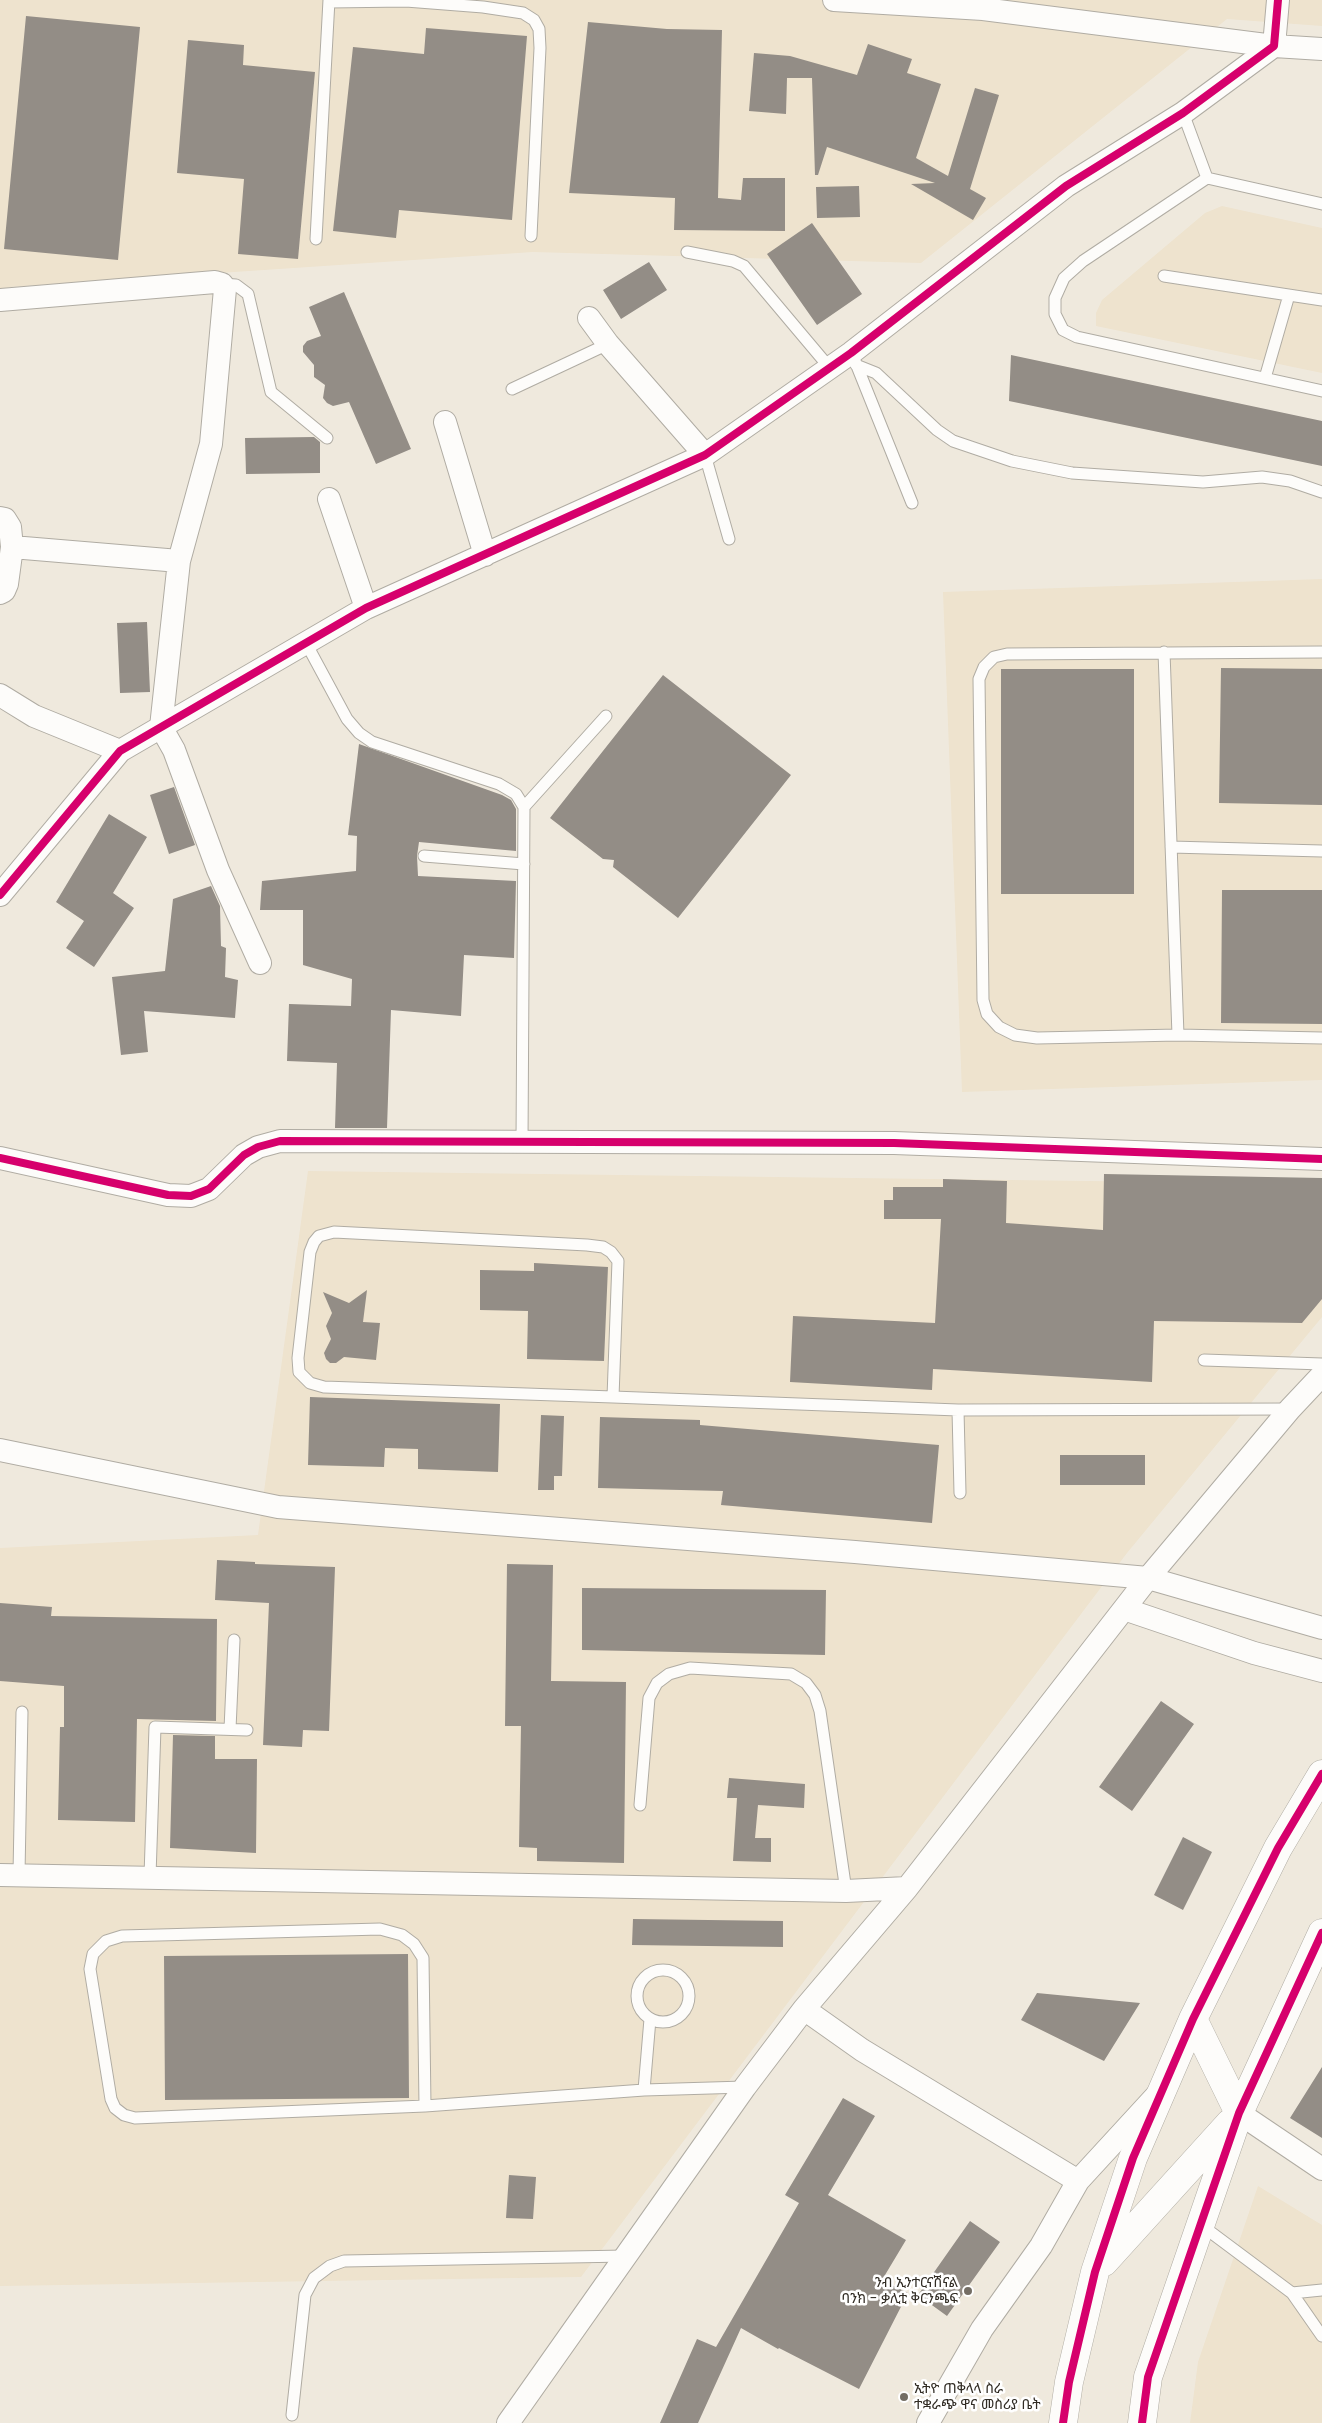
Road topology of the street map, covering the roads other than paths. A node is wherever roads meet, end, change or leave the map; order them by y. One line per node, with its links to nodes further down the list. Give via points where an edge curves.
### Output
1 (836, 0): 4 (street)
2 (1278, 0): 5 (street)
3 (329, 1): 10 (lane, via 406,1 483,7 522,13 534,20 539,29 540,48); 11 (lane)
4 (984, 4): 5 (street)
5 (1274, 46): 6 (street); 7 (street)
6 (1322, 50)
7 (1183, 112): 8 (lane); 20 (street, via 1066,186)
8 (1207, 178): 9 (lane); 22 (lane, via 1083,261 1064,278 1055,298 1055,314 1063,330 1077,337)
9 (1322, 204)
10 (531, 236)
11 (316, 240)
12 (687, 252): 21 (lane, via 733,260 744,266)
13 (1164, 276): 15 (lane)
14 (222, 284): 16 (street); 26 (lane, via 236,285 248,294 272,392); 35 (street, via 226,296 211,444)
15 (1289, 295): 17 (lane); 22 (lane)
16 (0, 300)
17 (1322, 300)
18 (589, 318): 19 (street)
19 (608, 344): 23 (lane); 27 (street)
20 (854, 359): 21 (street); 28 (lane, via 876,373 953,441 1012,462 1072,472 1203,482 1262,477 1290,481); 30 (lane)
21 (829, 367): 27 (street)
22 (1265, 378): 24 (lane)
23 (512, 390)
24 (1322, 391)
25 (445, 422): 34 (street)
26 (327, 438)
27 (705, 456): 32 (lane); 34 (street)
28 (1322, 492)
29 (329, 499): 37 (street)
30 (912, 503)
31 (0, 518): 33 (street, via 5,519 10,527)
32 (729, 538)
33 (12, 547): 35 (street); 36 (street, via 7,584)
34 (485, 555): 37 (street)
35 (178, 561): 43 (street)
36 (0, 593)
37 (366, 608): 38 (street)
38 (306, 643): 43 (street); 45 (lane, via 347,719 359,733 372,742 499,784 516,794)
39 (1164, 652): 40 (lane); 46 (lane); 52 (lane, via 1007,654 994,657 984,667 980,679 983,1000 987,1014 999,1027 1037,1038)
40 (1322, 652)
41 (0, 695): 44 (street, via 34,716)
42 (606, 716): 45 (lane)
43 (161, 727): 44 (street); 51 (street, via 174,750 218,870)
44 (120, 750): 50 (street)
45 (524, 808): 49 (lane)
46 (1171, 847): 47 (lane); 52 (lane)
47 (1322, 851)
48 (424, 856): 49 (lane)
49 (524, 864): 54 (lane)
50 (0, 895)
51 (260, 963)
52 (1178, 1034): 53 (lane)
53 (1322, 1038)
54 (522, 1142): 55 (street, via 280,1141 244,1155 209,1189 190,1196 168,1195); 56 (street, via 894,1143)
55 (0, 1158)
56 (1322, 1159)
57 (1204, 1360): 58 (lane)
58 (1322, 1364)
59 (1322, 1375): 61 (street)
60 (613, 1397): 60 (lane, via 618,1261 603,1247 334,1232 319,1236 314,1242 310,1252 298,1358 299,1372 310,1382 324,1386); 62 (lane)
61 (1290, 1409): 62 (lane); 65 (street)
62 (958, 1410): 64 (lane)
63 (0, 1450): 65 (street, via 278,1507)
64 (960, 1493)
65 (1148, 1578): 66 (street); 67 (street)
66 (1124, 1609): 69 (street, via 1254,1653); 77 (street)
67 (1322, 1628)
68 (234, 1640): 71 (lane)
69 (1322, 1672)
70 (22, 1712): 75 (lane)
71 (230, 1729): 72 (lane); 76 (lane, via 155,1727)
72 (248, 1730)
73 (1322, 1774): 82 (main road, via 1278,1848)
74 (640, 1806): 78 (lane, via 649,1698 657,1683 669,1674 690,1668 791,1674 806,1683 815,1695 820,1711)
75 (10, 1874): 76 (street)
76 (150, 1876): 78 (street)
77 (907, 1888): 78 (street); 80 (street)
78 (846, 1891)
79 (1322, 1933): 87 (main road)
80 (804, 2010): 84 (street); 89 (street, via 862,2050)
81 (650, 2018): 81 (lane, via 670,2021 686,2009 689,1989 676,1973 656,1970 640,1983 638,2003); 85 (lane)
82 (1193, 2018): 83 (main road); 87 (main road)
83 (1165, 2086): 89 (street); 92 (main road, via 1133,2158)
84 (745, 2087): 85 (lane); 91 (street)
85 (644, 2090): 86 (lane)
86 (425, 2106): 86 (lane, via 135,2118 124,2115 115,2108 111,2098 90,1969 93,1954 106,1942 122,1936 380,1929 402,1935 414,1944 423,1958)
87 (1239, 2113): 88 (street); 90 (main road); 92 (main road)
88 (1322, 2170)
89 (1078, 2181): 98 (street, via 1041,2246 982,2329)
90 (1200, 2224): 94 (lane); 100 (main road, via 1148,2376)
91 (626, 2256): 96 (lane, via 344,2261 330,2266 314,2278 305,2295); 97 (street)
92 (1095, 2272): 99 (main road, via 1069,2382)
93 (1322, 2290): 94 (lane)
94 (1292, 2294): 95 (lane)
95 (1322, 2336)
96 (292, 2415)
97 (508, 2423)
98 (928, 2423)
99 (1063, 2423)
100 (1142, 2423)

